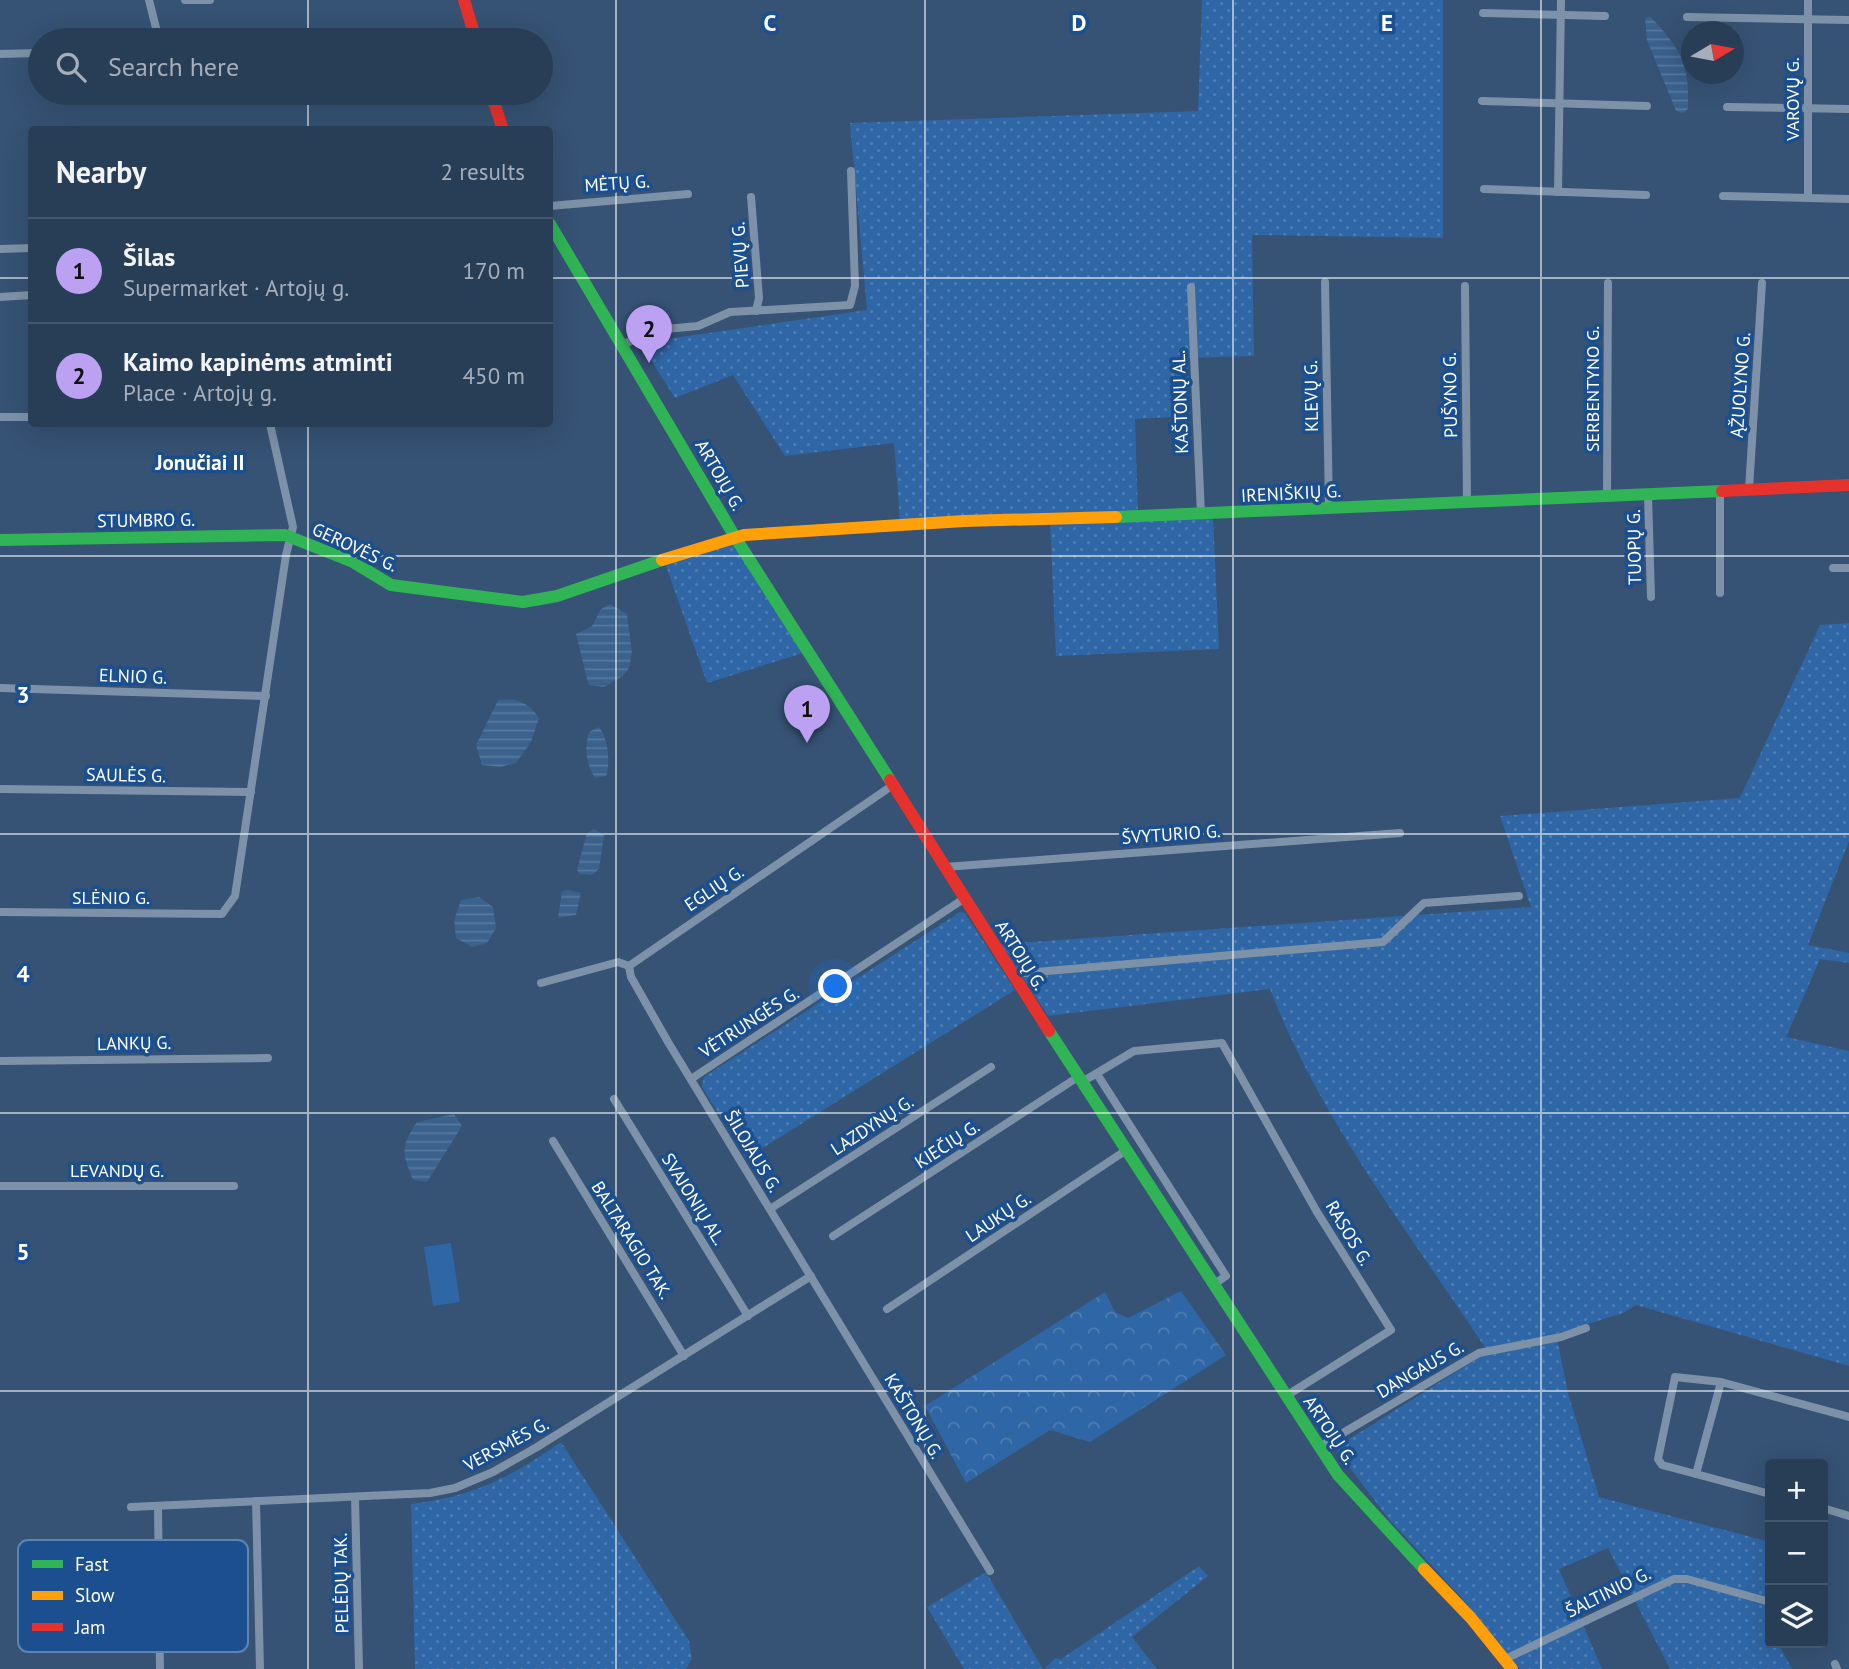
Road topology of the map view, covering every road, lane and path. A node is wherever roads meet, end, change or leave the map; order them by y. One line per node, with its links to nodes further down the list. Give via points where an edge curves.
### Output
1 (149, 0): 13 (street)
2 (185, 0): 3 (street)
3 (210, 0)
4 (464, 0): 14 (street)
5 (1561, 0): 8 (street)
6 (1808, 0): 11 (street, VAROVŲ G.)
7 (1483, 13): 8 (street)
8 (1560, 15): 9 (street); 18 (street)
9 (1605, 16)
10 (1687, 17): 11 (street)
11 (1808, 19): 12 (street); 22 (street, VAROVŲ G.)
12 (1849, 20)
13 (156, 28)
14 (472, 28)
15 (28, 53): 16 (street)
16 (0, 54)
17 (1482, 101): 18 (street)
18 (1559, 103): 20 (street); 27 (street)
19 (495, 105): 24 (street)
20 (1647, 106)
21 (1727, 107): 22 (street)
22 (1807, 108): 23 (street); 32 (street, VAROVŲ G.)
23 (1849, 108)
24 (502, 126)
25 (851, 171): 45 (street, via 855,286 850,305)
26 (1484, 189): 27 (street)
27 (1558, 192): 29 (street)
28 (688, 194): 34 (street, MĖTŲ G.)
29 (1646, 195)
30 (1723, 196): 32 (street)
31 (751, 197): 45 (street, PIEVŲ G., via 759,298)
32 (1808, 198): 33 (street)
33 (1849, 199)
34 (553, 206)
35 (553, 229): 46 (street, ARTOJŲ G.)
36 (28, 248): 37 (street)
37 (0, 249)
38 (1325, 282): 56 (street, KLEVŲ G.)
39 (1608, 282): 54 (street, SERBENTYNO G.)
40 (1762, 284): 51 (street, ĄŽUOLYNO G.)
41 (1465, 286): 55 (street, PUŠYNO G.)
42 (1191, 287): 57 (street, KAŠTONŲ AL.)
43 (28, 295): 44 (street)
44 (0, 296)
45 (756, 311): 46 (street, via 730,312 698,326 655,330)
46 (622, 345): 58 (street, ARTOJŲ G.)
47 (0, 417): 48 (street)
48 (28, 417)
49 (271, 427): 59 (street)
50 (1849, 485): 51 (street, IRENIŠKIŲ G.)
51 (1749, 489): 52 (street, IRENIŠKIŲ G.)
52 (1720, 491): 53 (street, IRENIŠKIŲ G.); 63 (street)
53 (1648, 495): 54 (street, IRENIŠKIŲ G.); 64 (street, TUOPŲ G.)
54 (1607, 496): 55 (street, IRENIŠKIŲ G.)
55 (1467, 503): 56 (street, IRENIŠKIŲ G.)
56 (1329, 509): 57 (street, IRENIŠKIŲ G.)
57 (1200, 515): 58 (street, IRENIŠKIŲ G., via 964,521)
58 (736, 537): 59 (street, GEROVĖS G., via 557,596 523,602 391,585 354,562); 67 (street, ARTOJŲ G.)
59 (292, 538): 60 (street, STUMBRO G.); 66 (street, GEROVĖS G.)
60 (0, 540)
61 (1833, 568): 62 (street)
62 (1849, 568)
63 (1720, 593)
64 (1651, 597)
65 (0, 688): 66 (street, ELNIO G.)
66 (266, 696): 69 (street, GEROVĖS G.)
67 (893, 785): 71 (street, ARTOJŲ G.); 76 (street, EGLIŲ G.)
68 (0, 789): 69 (street, SAULĖS G.)
69 (251, 792): 75 (street, GEROVĖS G., via 235,896)
70 (1400, 832): 71 (street, ŠVYTURIO G.)
71 (945, 867): 73 (street, ARTOJŲ G.)
72 (1519, 896): 77 (street, via 1424,903 1384,942)
73 (965, 898): 77 (street, ARTOJŲ G.); 84 (street, VĖTRUNGĖS G.)
74 (0, 912): 75 (street, SLĖNIO G.)
75 (222, 914)
76 (629, 966): 78 (street, via 618,962); 84 (street, ŠILOJAUS G., via 631,977)
77 (1013, 974): 85 (street, ARTOJŲ G.)
78 (541, 983)
79 (1222, 1043): 83 (street, KIEČIŲ G., via 1134,1051); 100 (street, RASOS G., via 1317,1212 1391,1330)
80 (268, 1058): 81 (street, LANKŲ G.)
81 (0, 1061)
82 (991, 1067): 91 (street, LAZDYNŲ G.)
83 (1097, 1074): 85 (street, KIEČIŲ G.); 94 (street, via 1226,1276)
84 (691, 1079): 91 (street, ŠILOJAUS G.)
85 (1080, 1080): 88 (street, ARTOJŲ G.); 92 (street, KIEČIŲ G.)
86 (614, 1099): 96 (street, SVAJONIŲ AL.)
87 (553, 1141): 98 (street, BALTARAGIO TAK.)
88 (1125, 1151): 94 (street, ARTOJŲ G.); 95 (street, LAUKŲ G.)
89 (0, 1186): 90 (street, LEVANDŲ G.)
90 (234, 1186)
91 (770, 1209): 93 (street, ŠILOJAUS G.)
92 (833, 1236)
93 (811, 1276): 96 (street, VERSMĖS G.); 112 (street, KAŠTONŲ G.)
94 (1213, 1285): 100 (street, ARTOJŲ G.)
95 (887, 1309)
96 (748, 1316): 98 (street, VERSMĖS G.)
97 (1586, 1328): 102 (street, DANGAUS G., via 1479,1353)
98 (684, 1356): 105 (street, VERSMĖS G., via 494,1472 430,1493)
99 (1721, 1382): 101 (street); 103 (street); 103 (street, via 1675,1377 1658,1459 1662,1465)
100 (1286, 1396): 102 (street, ARTOJŲ G.)
101 (1849, 1417)
102 (1319, 1447): 114 (street, ARTOJŲ G., via 1368,1515 1469,1614)
103 (1696, 1474): 104 (street)
104 (1765, 1493)
105 (355, 1497): 106 (street, VERSMĖS G.); 116 (street, PELĖDŲ TAK.)
106 (256, 1501): 107 (street, VERSMĖS G.); 115 (street)
107 (159, 1506): 108 (street, VERSMĖS G.); 111 (street)
108 (131, 1507)
109 (1828, 1510): 110 (street)
110 (1849, 1516)
111 (159, 1540)
112 (990, 1571)
113 (1765, 1601): 114 (street, ŠALTINIO G., via 1674,1578)
114 (1508, 1664)
115 (260, 1669)
116 (359, 1669)

